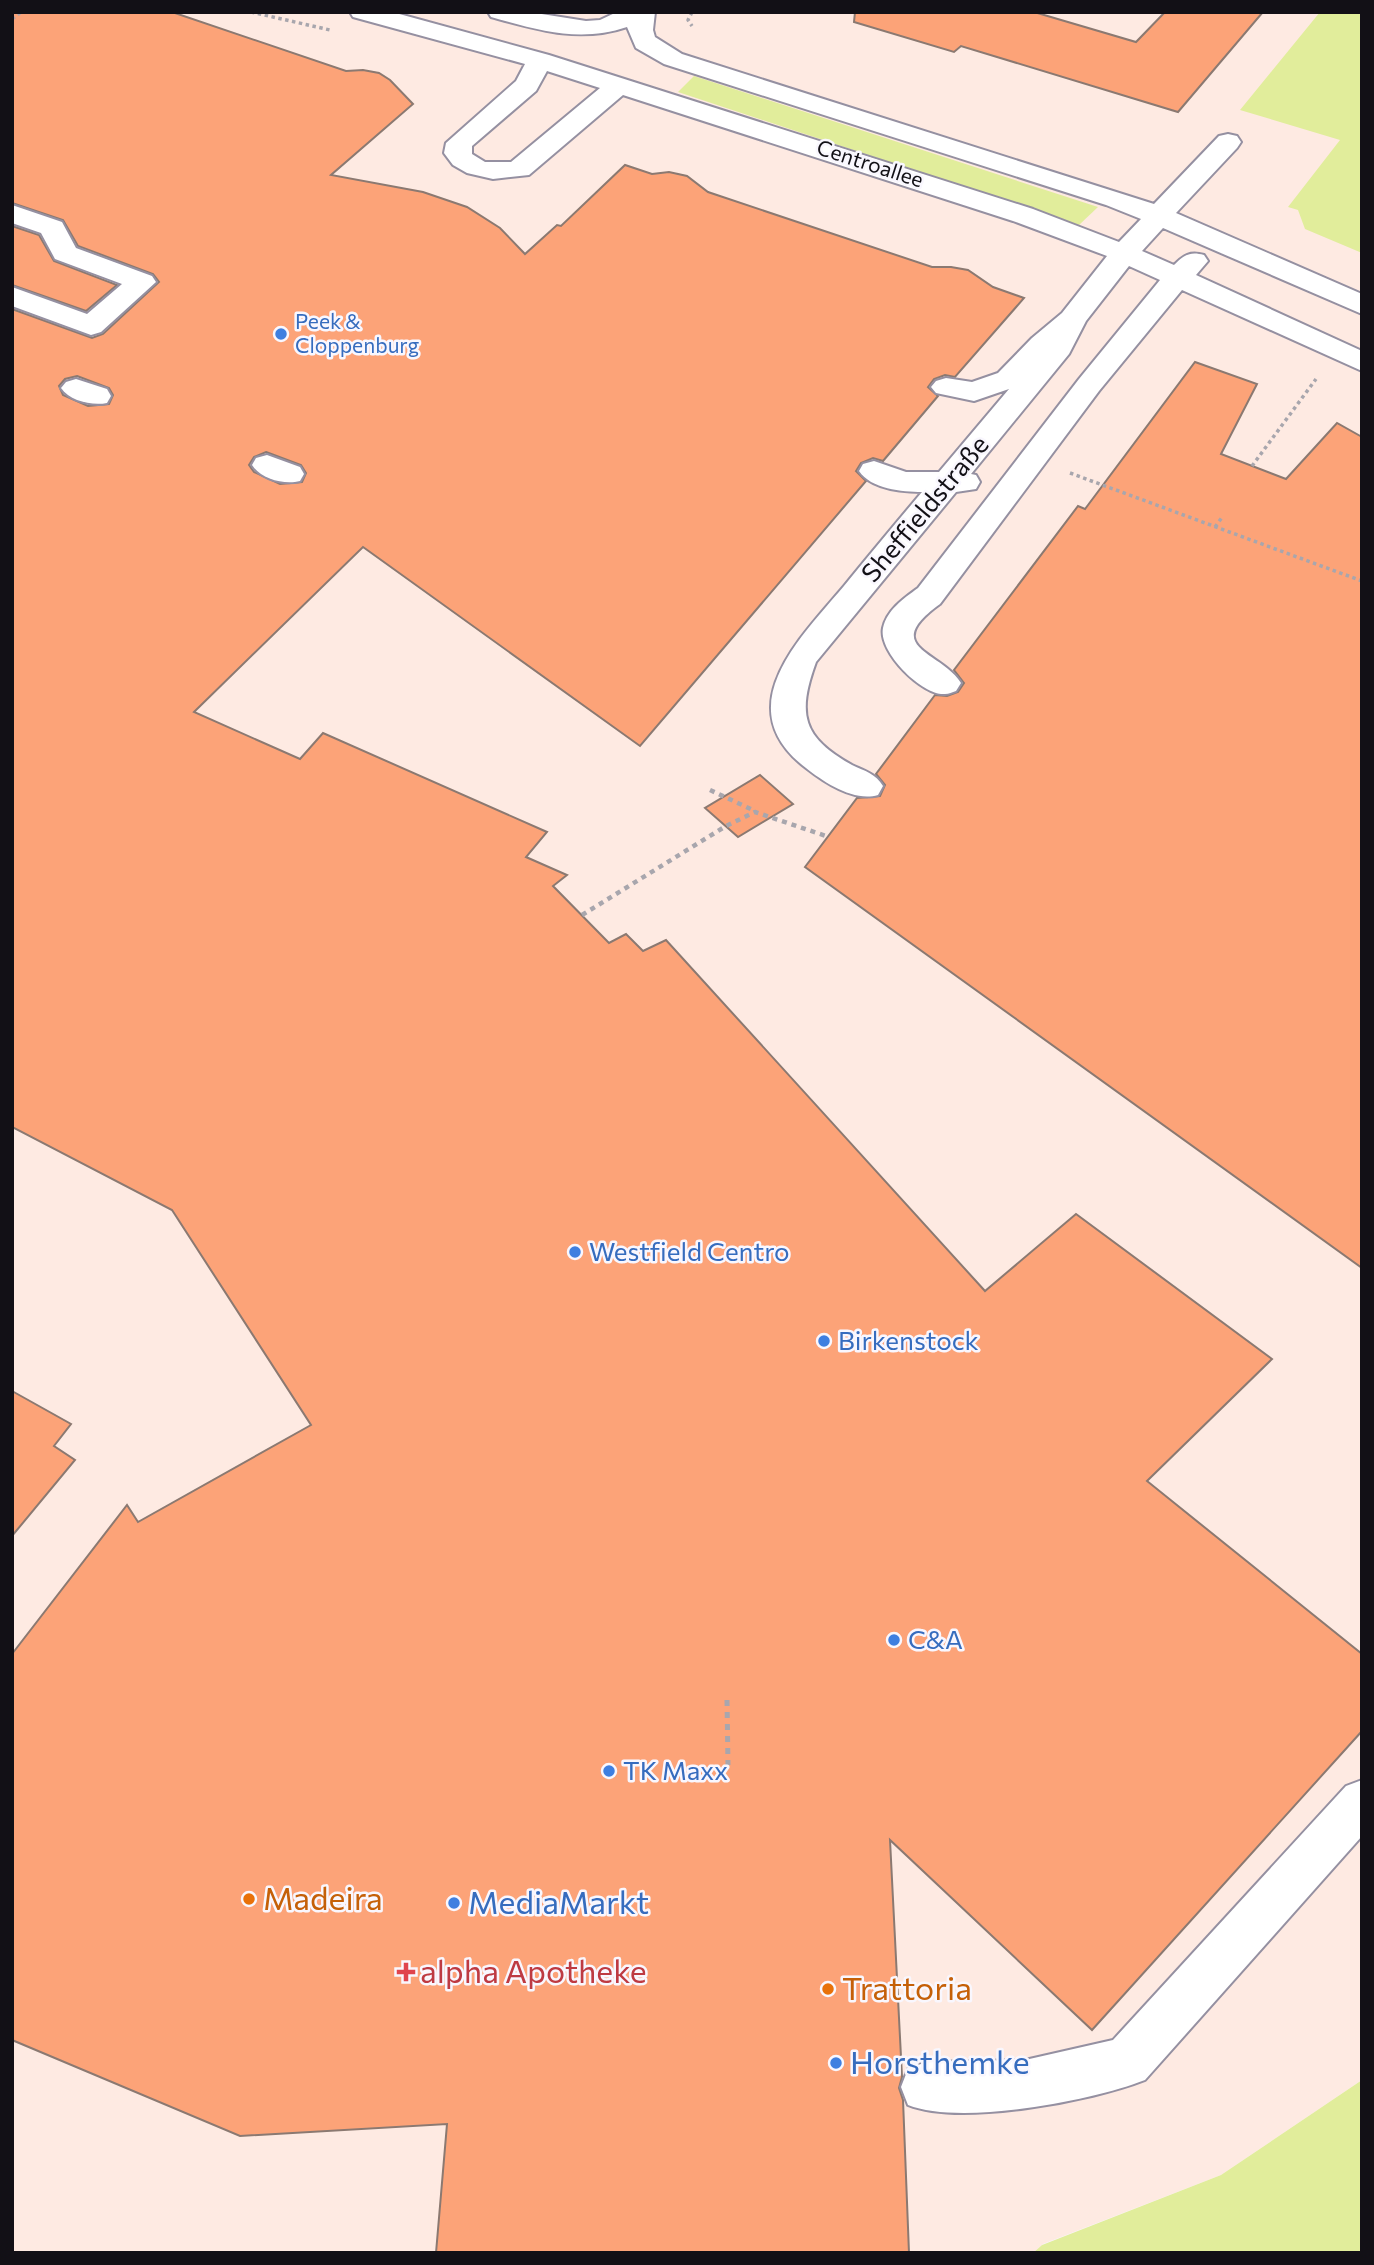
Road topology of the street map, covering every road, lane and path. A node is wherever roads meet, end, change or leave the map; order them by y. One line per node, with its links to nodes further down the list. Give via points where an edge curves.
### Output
1 (21, 12): 6 (path)
2 (362, 12): 7 (street, Centroallee)
3 (500, 12): 4 (street, via 578,30 604,28)
4 (636, 12)
5 (642, 12): 11 (street, Centroallee, via 638,28 642,39 673,59)
6 (12, 19)
7 (540, 60): 8 (street, Centroallee); 8 (street, via 527,85 459,143 457,153 462,161 499,172 519,169)
8 (620, 84): 13 (street, Centroallee, via 982,201)
9 (1228, 142): 11 (street, Sheffieldstraße)
10 (12, 213): 15 (street, via 52,228 65,253 142,282 91,326)
11 (1159, 216): 12 (street, Centroallee); 13 (street, Sheffieldstraße)
12 (1214, 238): 14 (street, Sheffieldstraße); 16 (street, Centroallee)
13 (1124, 254): 14 (street, Centroallee); 17 (street, Sheffieldstraße)
14 (1179, 278): 18 (street, Centroallee); 22 (street, Sheffieldstraße)
15 (12, 296)
16 (1362, 305)
17 (1072, 319): 20 (street, Sheffieldstraße, via 1000,384); 24 (street, Sheffieldstraße, via 1059,348)
18 (1362, 362)
19 (1320, 373): 23 (path)
20 (952, 380)
21 (881, 463): 24 (street, via 902,482)
22 (1027, 463): 24 (street, via 979,481); 26 (path); 28 (street, Sheffieldstraße, via 929,596 904,615 899,628 899,641 916,666)
23 (1252, 466)
24 (947, 484): 29 (street, Sheffieldstraße, via 801,658 789,684 789,727 800,746 831,770)
25 (1223, 516): 26 (path)
26 (1215, 527): 27 (path)
27 (1362, 581)
28 (950, 675)
29 (874, 776)
30 (710, 790): 31 (path)
31 (755, 812): 32 (path); 33 (path)
32 (826, 836)
33 (582, 915)
34 (727, 1700): 35 (path)
35 (728, 1765)
36 (1362, 1801): 37 (street, via 1127,2062 1025,2085)
37 (926, 2087)

